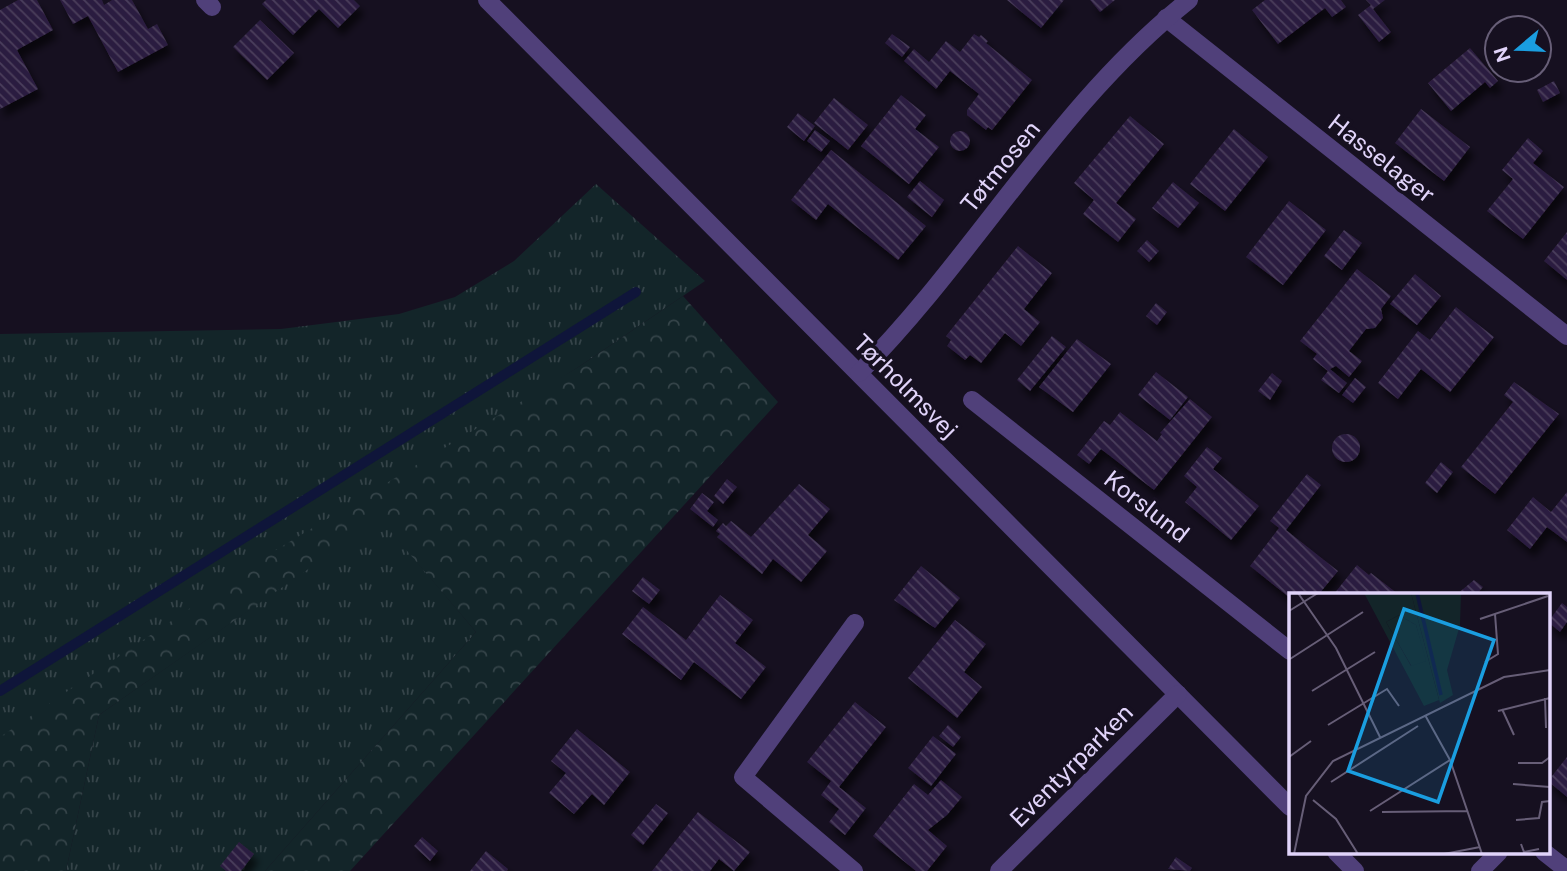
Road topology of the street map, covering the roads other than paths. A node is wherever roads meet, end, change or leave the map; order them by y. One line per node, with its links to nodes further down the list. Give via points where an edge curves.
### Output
1 (487, 0): 5 (street, Tørholmsvej)
2 (1189, 0): 3 (street, Tøtmosen)
3 (1167, 18): 4 (street, Hasselager); 5 (street, Tøtmosen, via 1086,98 902,327)
4 (1567, 336)
5 (859, 373): 9 (street, Tørholmsvej)
6 (972, 400): 8 (street, Korslund)
7 (855, 623): 15 (street, via 743,777)
8 (1289, 650)
9 (1178, 694): 10 (street, Tørholmsvej); 16 (street, Eventyrparken)
10 (1289, 806)
11 (1338, 854): 17 (street)
12 (1497, 854): 18 (street)
13 (1547, 854): 14 (street)
14 (1567, 870)
15 (854, 871)
16 (999, 871)
17 (1355, 871)
18 (1480, 871)

